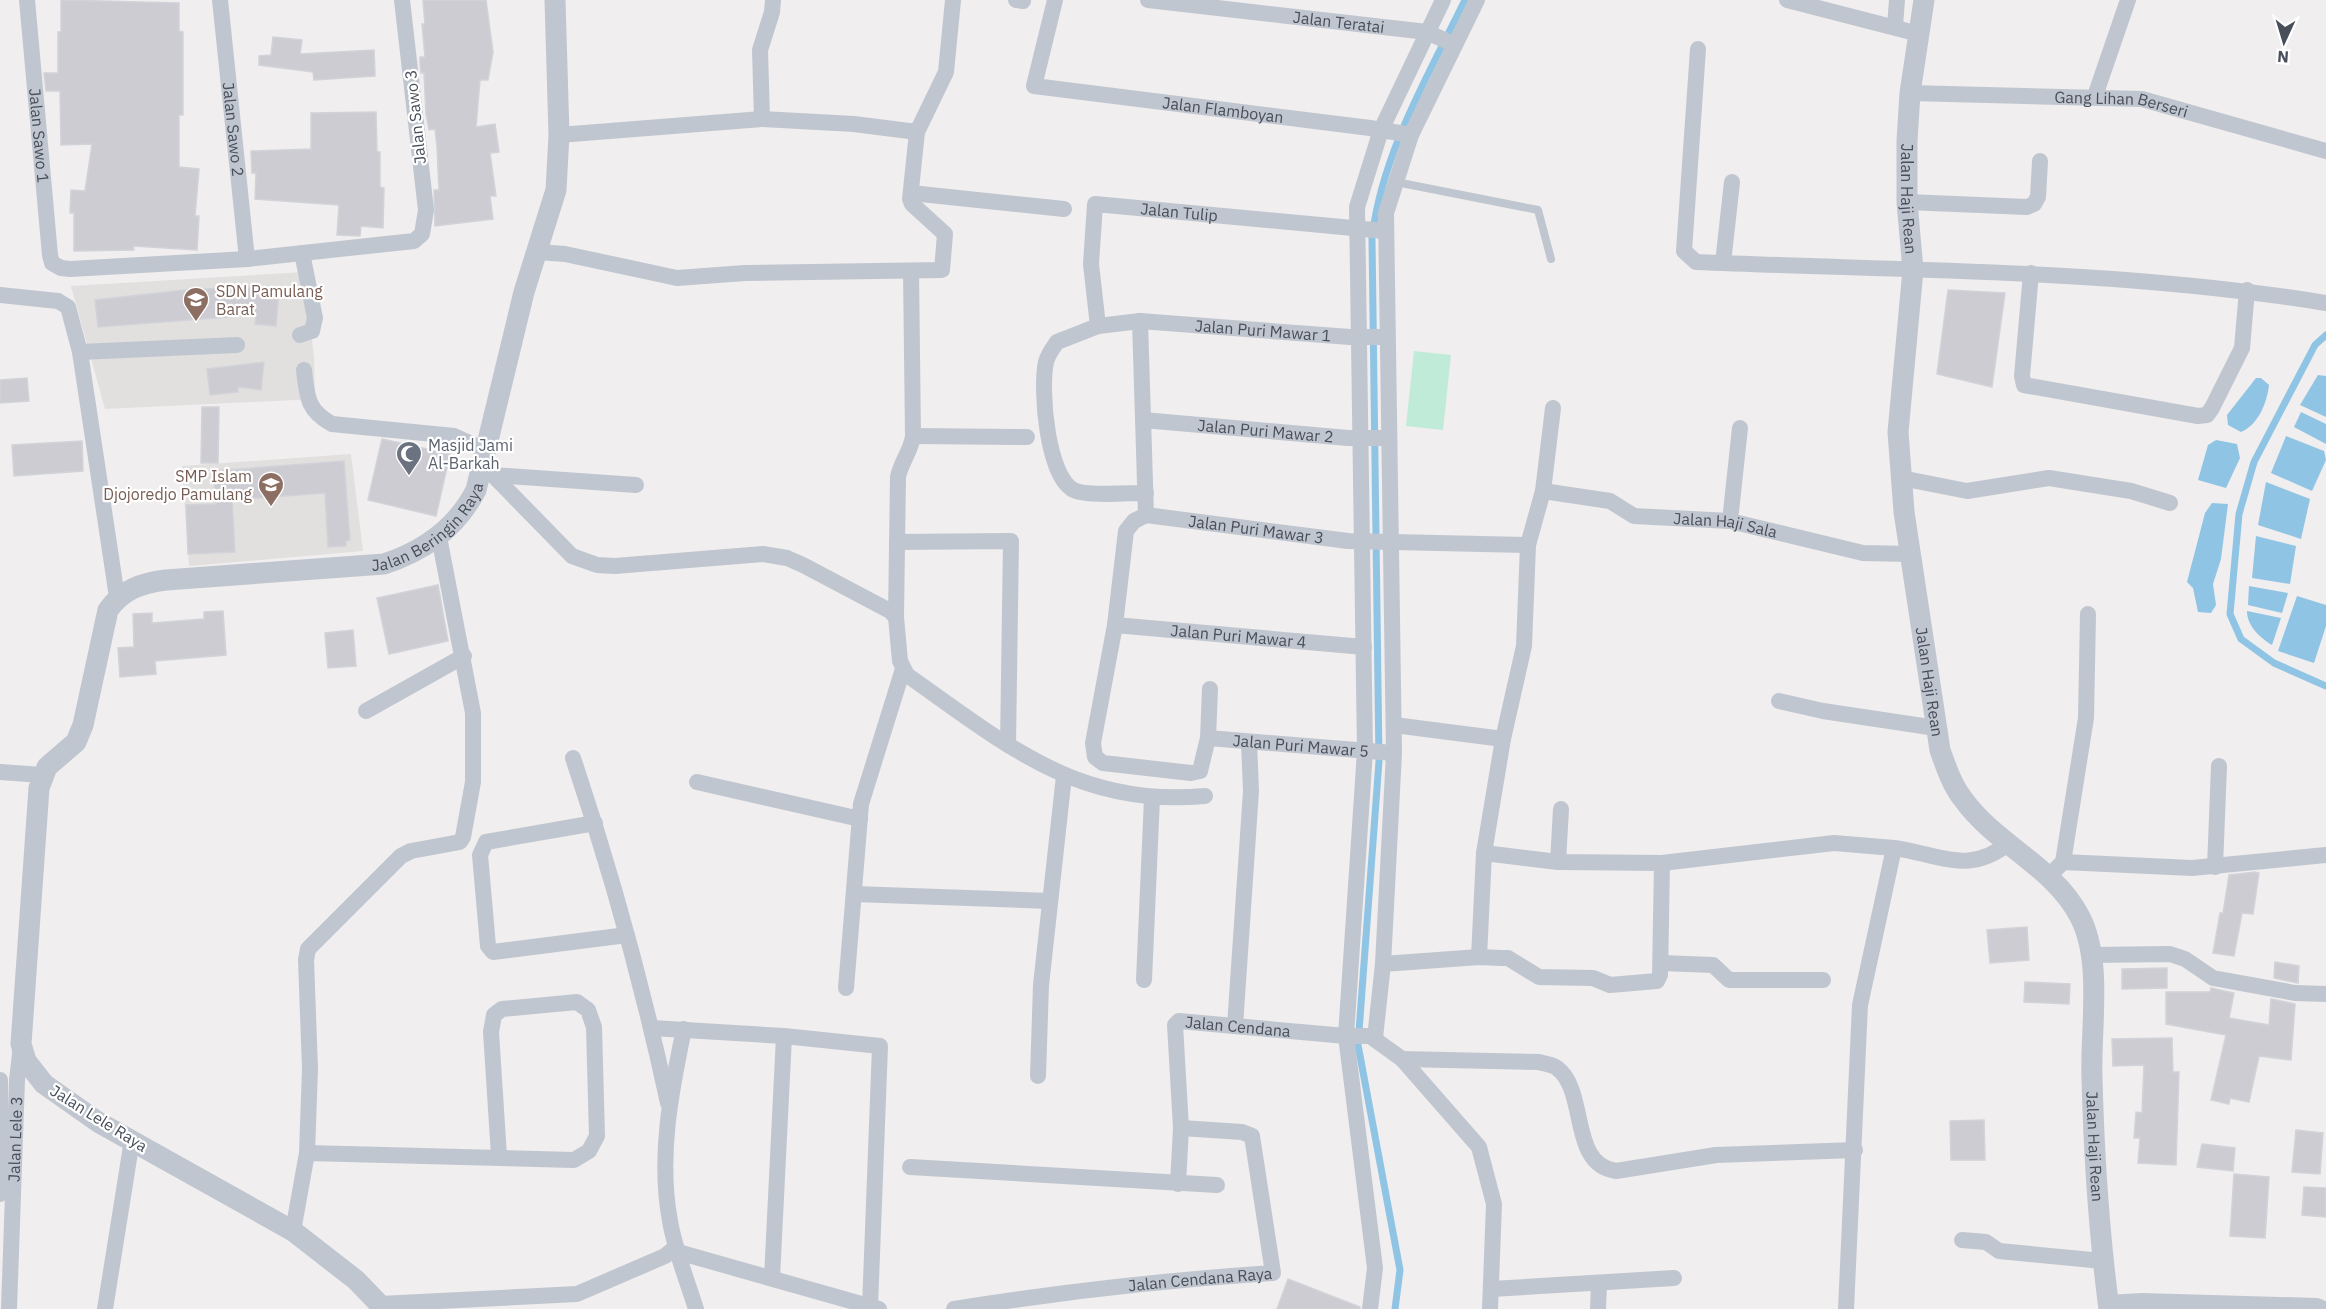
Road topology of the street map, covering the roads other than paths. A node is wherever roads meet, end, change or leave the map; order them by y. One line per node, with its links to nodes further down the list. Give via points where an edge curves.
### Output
1 (27, 0): 39 (street, Jalan Sawo 1, via 52,263 61,268)
2 (220, 0): 39 (street, Jalan Sawo 2)
3 (402, 0): 38 (street, Jalan Sawo 3, via 426,210 423,234 414,241)
4 (555, 0): 26 (street, Jalan Beringin Raya)
5 (773, 0): 23 (street, via 760,50)
6 (953, 0): 25 (street, via 946,72)
7 (1055, 0): 24 (street, Jalan Flamboyan, via 1034,86)
8 (1148, 0): 15 (street, Jalan Teratai)
9 (1443, 0): 17 (street)
10 (1477, 0): 19 (street)
11 (1786, 0): 16 (street)
12 (1898, 0): 16 (street)
13 (1924, 0): 18 (street, Jalan Haji Rean)
14 (2128, 0): 22 (street)
15 (1209, 4): 17 (street, Jalan Teratai)
16 (1894, 26): 18 (street)
17 (1427, 32): 19 (street, Jalan Teratai); 24 (street)
18 (1919, 34): 21 (street, Jalan Haji Rean)
19 (1455, 45): 27 (street)
20 (1698, 49): 41 (street, via 1684,251 1696,262)
21 (1910, 93): 22 (street, Gang Lihan Berseri); 33 (street, Jalan Haji Rean)
22 (2095, 96): 28 (street, Gang Lihan Berseri, via 2162,103)
23 (762, 119): 25 (street); 26 (street)
24 (1381, 130): 27 (street, Jalan Flamboyan); 35 (street, via 1359,194)
25 (917, 132): 32 (street)
26 (559, 135): 37 (street, Jalan Beringin Raya, via 556,190)
27 (1411, 135): 31 (street)
28 (2326, 151)
29 (2040, 161): 33 (street, via 2038,197 2027,207)
30 (1732, 182): 41 (street)
31 (1396, 183): 36 (street); 40 (lane, via 1538,210)
32 (911, 194): 34 (street); 43 (street, via 912,204 945,238 942,270)
33 (1907, 202): 42 (street, Jalan Haji Rean)
34 (1064, 209)
35 (1359, 230): 36 (street, Jalan Tulip); 49 (street, Jalan Tulip, via 1095,204 1091,264); 51 (street)
36 (1383, 231): 52 (street)
37 (538, 252): 43 (street, via 677,278); 63 (street, Jalan Beringin Raya, via 524,292)
38 (302, 254): 39 (street); 50 (street, via 315,318 312,331)
39 (247, 259)
40 (1551, 259)
41 (1723, 263): 42 (street)
42 (1913, 270): 44 (street); 64 (street, Jalan Haji Rean, via 1898,432)
43 (910, 271): 59 (street)
44 (2031, 273): 45 (street); 45 (street, via 2024,385 2198,416 2207,415 2212,408 2242,348)
45 (2247, 290): 47 (street)
46 (0, 295): 54 (street, via 58,301 69,307)
47 (2326, 303)
48 (1140, 321): 49 (street, Jalan Puri Mawar 1); 51 (street, Jalan Puri Mawar 1); 57 (street)
49 (1098, 326): 67 (street, Jalan Puri Mawar 1, via 1057,342 1051,350 1046,363 1047,436 1059,475 1077,492)
50 (300, 335)
51 (1361, 337): 52 (street, Jalan Puri Mawar 1); 62 (street)
52 (1384, 337): 61 (street)
53 (237, 345): 54 (street)
54 (80, 352): 77 (street)
55 (304, 370): 63 (street, via 307,397 316,415 332,424 454,436)
56 (1553, 408): 66 (street)
57 (1143, 420): 62 (street, Jalan Puri Mawar 2); 67 (street)
58 (1740, 428): 70 (street)
59 (913, 436): 60 (street); 74 (street, via 898,477)
60 (1027, 437)
61 (1386, 438): 62 (street, Jalan Puri Mawar 2); 73 (street)
62 (1362, 439): 72 (street)
63 (487, 463): 65 (street); 71 (street, Jalan Beringin Raya, via 468,506); 79 (street, via 559,545 583,561 638,565 763,554 803,565)
64 (1901, 478): 68 (street, via 1966,490 2049,478 2131,491); 76 (street, Jalan Haji Rean)
65 (636, 485)
66 (1543, 491): 70 (street, Jalan Haji Sala, via 1610,501 1634,516); 75 (street)
67 (1146, 493): 69 (street)
68 (2170, 503)
69 (1146, 515): 72 (street, Jalan Puri Mawar 3); 80 (street, via 1126,531)
70 (1730, 521): 76 (street, Jalan Haji Sala, via 1863,553)
71 (439, 537): 77 (street, Jalan Beringin Raya, via 411,555 384,564 166,579 135,586); 82 (street)
72 (1364, 541): 73 (street, Jalan Puri Mawar 3); 81 (street)
73 (1388, 541): 75 (street, Jalan Puri Mawar 3); 87 (street)
74 (897, 542): 79 (street); 92 (street, via 1011,542)
75 (1528, 545): 90 (street, via 1524,646)
76 (1910, 554): 88 (street, Jalan Haji Rean)
77 (117, 597): 99 (street, via 108,610 76,742)
78 (2088, 614): 113 (street, via 2086,718)
79 (896, 617): 83 (street)
80 (1115, 624): 81 (street, Jalan Puri Mawar 4); 98 (street, via 1093,743 1095,757 1103,763)
81 (1364, 647): 93 (street)
82 (464, 656): 86 (street); 139 (street, via 473,713 472,782 464,837 460,842 401,856 306,954 310,1069)
83 (903, 669): 92 (street); 104 (street, via 861,804)
84 (1210, 689): 89 (street)
85 (1779, 701): 88 (street)
86 (366, 711)
87 (1394, 725): 90 (street); 94 (street)
88 (1936, 728): 106 (street, Jalan Haji Rean, via 1940,750 1963,799)
89 (1208, 738): 91 (street, Jalan Puri Mawar 5); 98 (street, via 1200,771)
90 (1503, 739): 108 (street)
91 (1249, 742): 93 (street, Jalan Puri Mawar 5); 125 (street, via 1251,791)
92 (1008, 745): 100 (street)
93 (1368, 751): 94 (street, Jalan Puri Mawar 5); 129 (street)
94 (1392, 753): 120 (street)
95 (573, 758): 105 (street)
96 (2219, 766): 112 (street)
97 (0, 772): 99 (street)
98 (1191, 773): 102 (street, via 1198,797)
99 (42, 775): 131 (street, Jalan Lele Raya)
100 (1064, 776): 102 (street); 115 (street)
101 (697, 782): 104 (street)
102 (1152, 798): 121 (street)
103 (1561, 809): 110 (street)
104 (860, 819): 114 (street)
105 (595, 823): 116 (street); 116 (street, via 486,842 480,855 488,946 493,952)
106 (2009, 843): 107 (street, via 1978,861 1953,862); 113 (street, Jalan Haji Rean)
107 (1894, 848): 111 (street, via 1834,843); 138 (street, via 1860,1005)
108 (1484, 853): 110 (street); 118 (street)
109 (2326, 855): 112 (street)
110 (1558, 862): 111 (street)
111 (1662, 863): 119 (street)
112 (2215, 867): 113 (street)
113 (2056, 868): 117 (street, Jalan Haji Rean, via 2082,919)
114 (854, 894): 115 (street); 123 (street)
115 (1050, 901): 133 (street, via 1041,985)
116 (627, 935): 126 (street)
117 (2092, 955): 124 (street, via 2170,954 2213,978 2295,993); 148 (street, Jalan Haji Rean, via 2092,1079)
118 (1479, 957): 119 (street, via 1508,958 1539,977 1593,978 1610,986 1657,981); 120 (street)
119 (1661, 963): 122 (street, via 1713,965 1729,981)
120 (1383, 964): 130 (street)
121 (1144, 980)
122 (1823, 980)
123 (846, 988)
124 (2326, 994)
125 (1235, 1026): 129 (street, Jalan Cendana); 136 (street, Jalan Cendana, via 1179,1021 1175,1025)
126 (652, 1028): 127 (street); 135 (street)
127 (684, 1029): 128 (street); 135 (street)
128 (784, 1036): 149 (street); 155 (street, via 880,1046)
129 (1349, 1036): 130 (street, Jalan Cendana); 160 (street, via 1375,1268)
130 (1372, 1037): 132 (street)
131 (21, 1044): 137 (street, Jalan Lele Raya, via 26,1061 44,1084 98,1122); 156 (street, Jalan Lele 3)
132 (1402, 1059): 138 (street, via 1539,1062 1555,1066 1566,1078 1593,1161 1604,1170 1716,1155); 152 (street, via 1479,1147 1494,1204)
133 (1038, 1076)
134 (0, 1080): 144 (street)
135 (668, 1103): 147 (street, via 667,1200)
136 (1181, 1128): 142 (street, Jalan Cendana); 159 (street, Jalan Cendana Raya, via 1252,1136 1273,1273 1038,1295)
137 (132, 1140): 145 (street, Jalan Lele Raya); 157 (street)
138 (1855, 1150): 163 (street)
139 (307, 1153): 140 (street); 145 (street)
140 (499, 1156): 140 (street, via 574,1160 589,1151 597,1136 594,1027 588,1010 578,1002 502,1010 494,1015 491,1032)
141 (910, 1167): 142 (street)
142 (1178, 1184): 143 (street)
143 (1216, 1185)
144 (0, 1194)
145 (293, 1231): 154 (street, Jalan Lele Raya, via 356,1280)
146 (1962, 1240): 148 (street, via 1986,1242 1999,1251)
147 (677, 1250): 149 (street); 154 (street, via 577,1294); 158 (street)
148 (2103, 1261): 153 (street, Jalan Haji Rean)
149 (772, 1278): 155 (street)
150 (1674, 1278): 151 (street)
151 (1599, 1284): 152 (street); 162 (street)
152 (1491, 1289): 161 (street)
153 (2109, 1306): 164 (street, via 2142,1302)
154 (382, 1307)
155 (875, 1308)
156 (9, 1309)
157 (105, 1309)
158 (696, 1309)
159 (954, 1309)
160 (1370, 1309)
161 (1490, 1309)
162 (1598, 1309)
163 (1846, 1309)
164 (2324, 1309)

